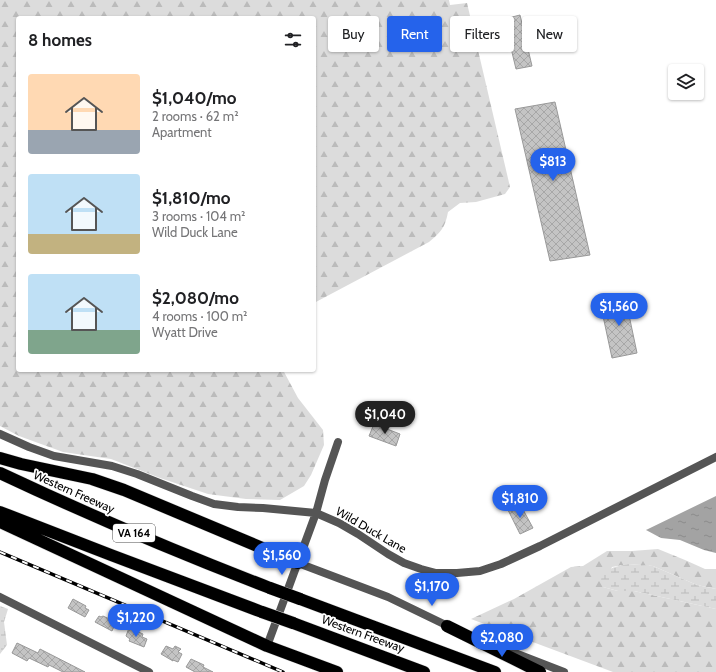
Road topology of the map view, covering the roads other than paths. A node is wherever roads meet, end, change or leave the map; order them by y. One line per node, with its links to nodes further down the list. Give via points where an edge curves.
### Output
1 (0, 434): 7 (street, Wild Duck Lane, via 54,456 112,466 131,472 214,504)
2 (338, 442): 7 (street)
3 (716, 456): 7 (street, Wild Duck Lane, via 540,546 480,571 436,573 404,563 339,523)
4 (0, 458): 9 (highway, via 92,479)
5 (0, 473): 16 (highway, Western Freeway / VA 164, bridge, via 117,527 198,560)
6 (0, 512): 15 (highway, Western Freeway / VA 164, bridge)
7 (316, 513): 9 (street)
8 (0, 522): 12 (highway)
9 (298, 563): 11 (street, via 388,597); 12 (street)
10 (0, 597): 13 (street)
11 (447, 626): 17 (highway); 18 (street)
12 (267, 646): 14 (highway)
13 (149, 672)
14 (337, 672)
15 (424, 672)
16 (495, 672)
17 (540, 672)
18 (564, 672)

